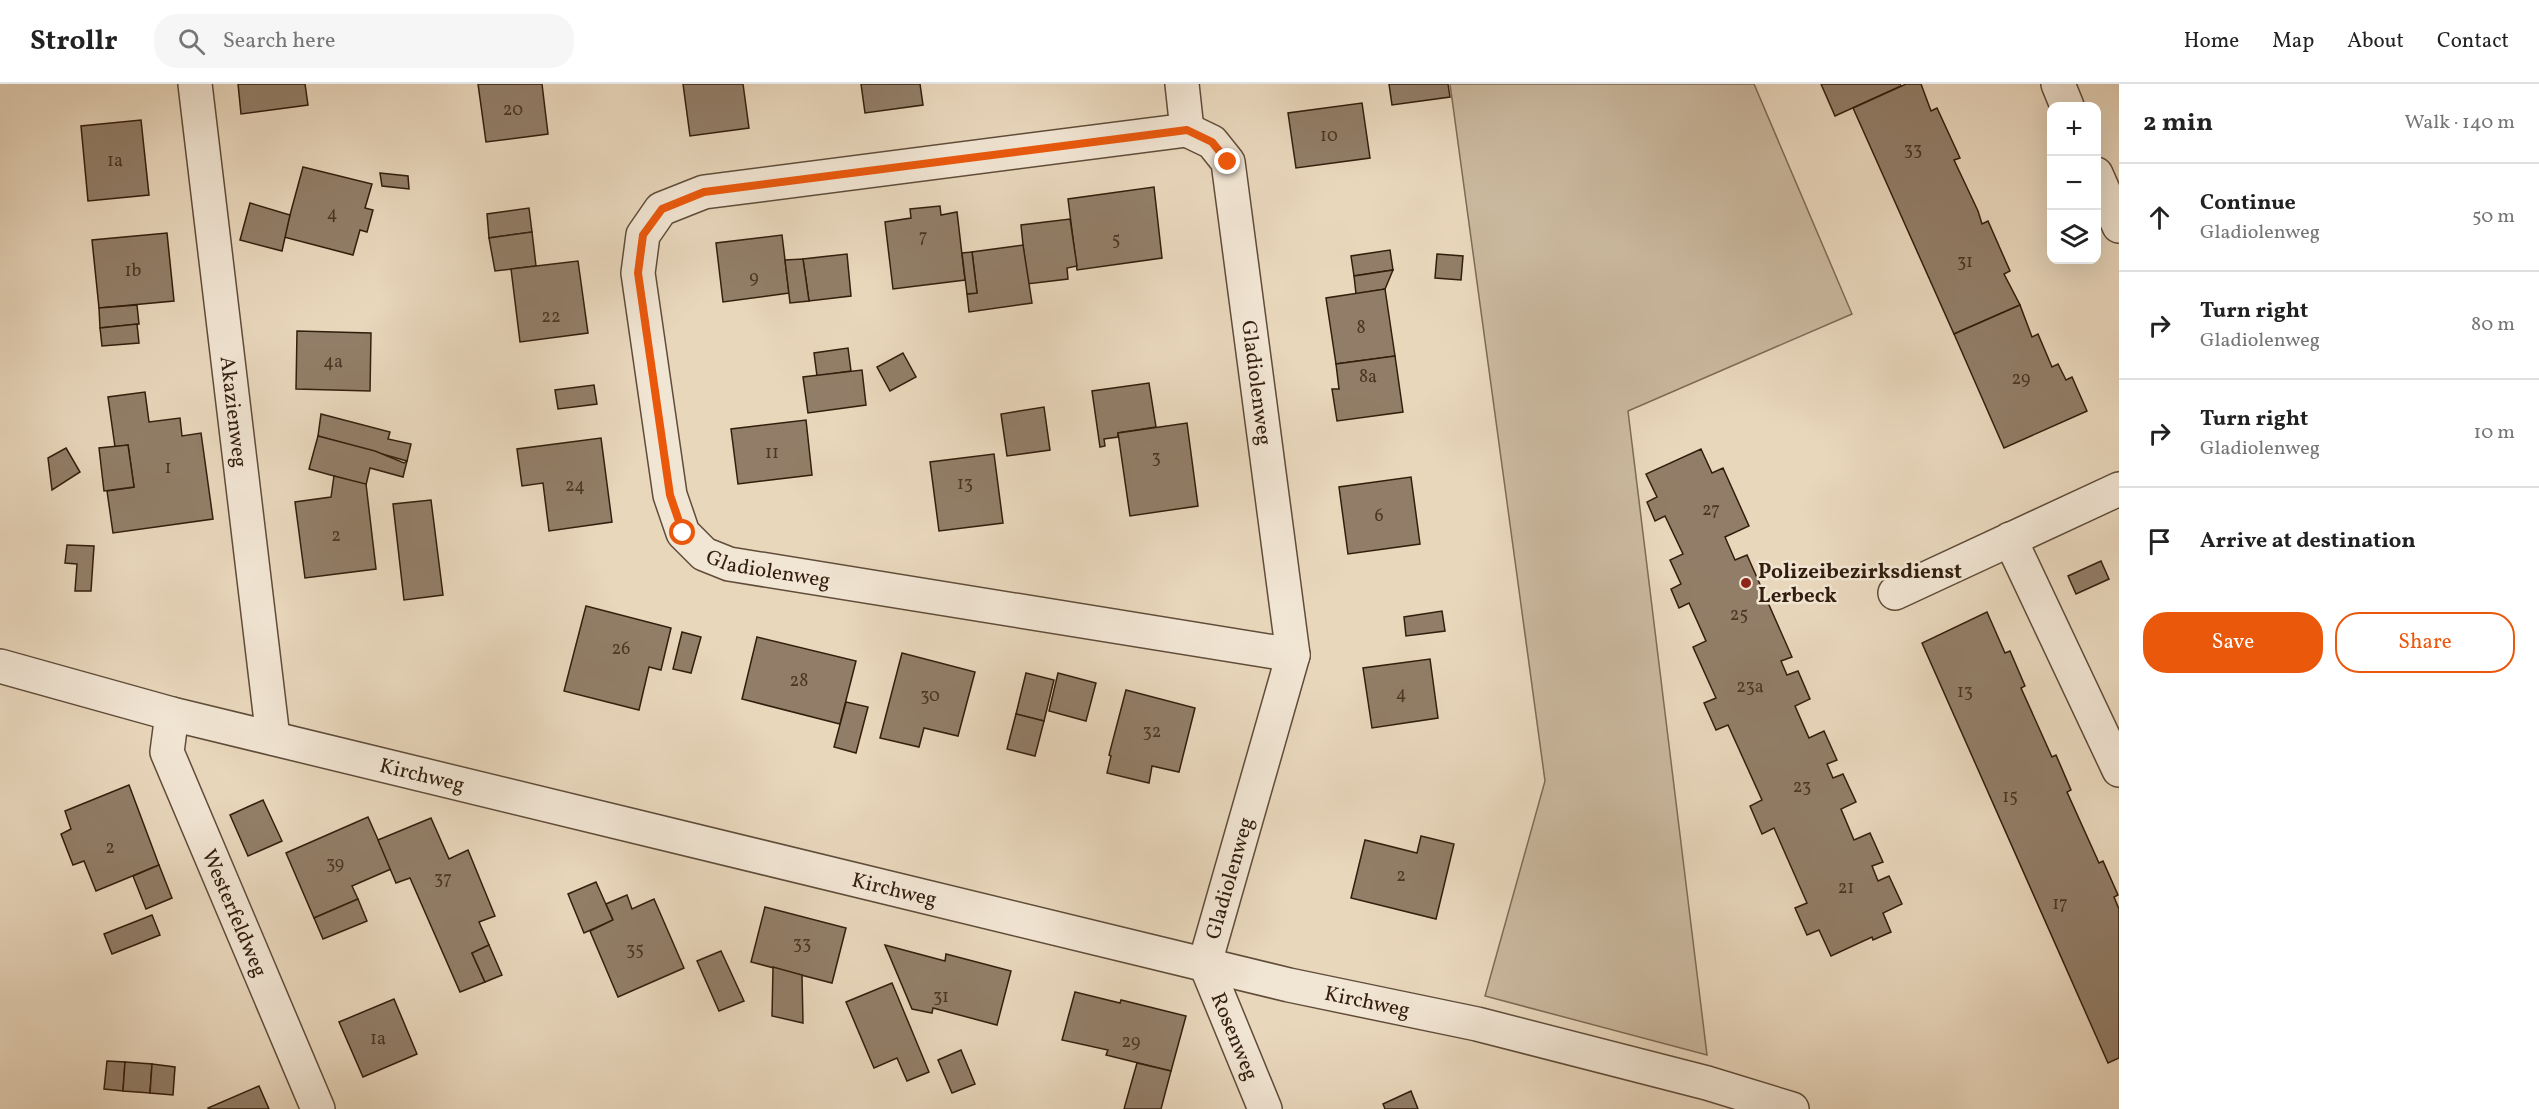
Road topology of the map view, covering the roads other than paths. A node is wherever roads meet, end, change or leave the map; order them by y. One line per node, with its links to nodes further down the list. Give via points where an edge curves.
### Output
1 (195, 84): 14 (street, Akazienweg)
2 (1182, 84): 5 (street)
3 (2058, 84): 4 (street)
4 (2065, 102)
5 (1187, 130): 11 (street, Gladiolenweg, via 1212,142 1228,162); 11 (street, Gladiolenweg, via 704,192 662,209 643,235 638,273 670,495 683,533 704,554 729,564)
6 (2101, 183): 7 (street)
7 (2119, 226)
8 (2119, 489): 9 (street)
9 (2010, 539): 10 (street); 15 (street)
10 (1895, 593)
11 (1293, 655): 16 (street, Gladiolenweg)
12 (0, 666): 13 (street, Kirchweg)
13 (172, 714): 14 (street, Kirchweg); 17 (street, Westerfeldweg, via 167,752)
14 (273, 738): 16 (street, Kirchweg)
15 (2119, 770)
16 (1205, 963): 18 (street, Rosenweg); 19 (street, Kirchweg, via 1289,985 1477,1024)
17 (318, 1109)
18 (1265, 1109)
19 (1792, 1109)

